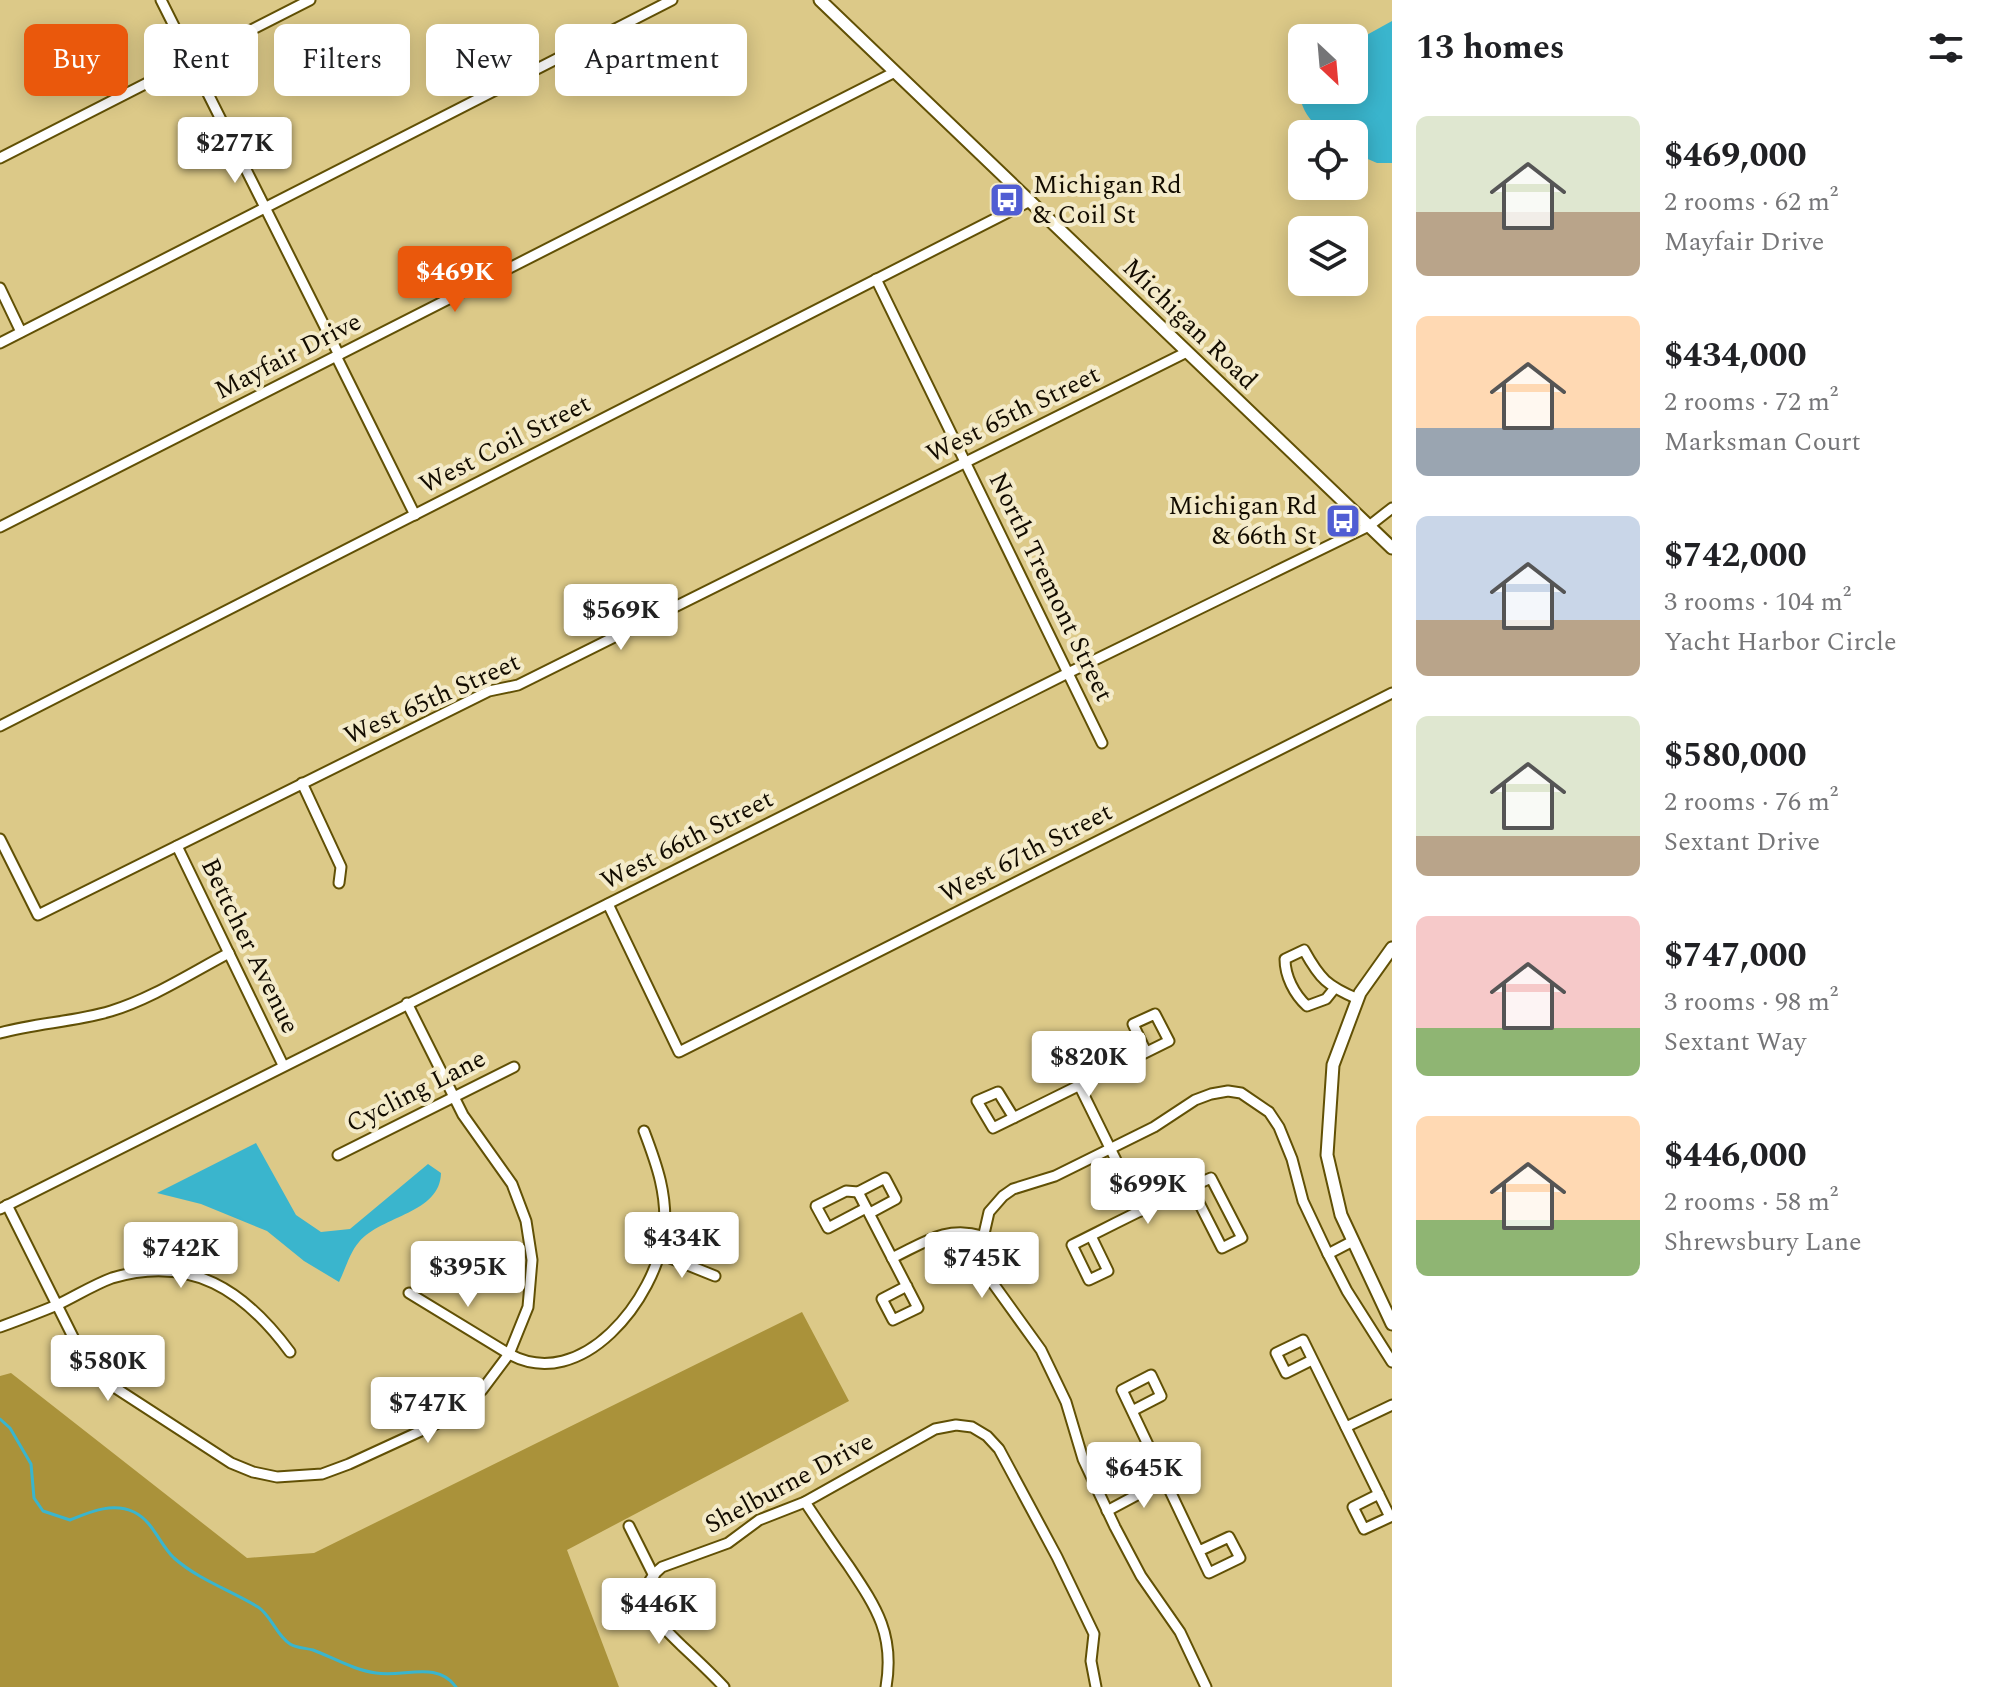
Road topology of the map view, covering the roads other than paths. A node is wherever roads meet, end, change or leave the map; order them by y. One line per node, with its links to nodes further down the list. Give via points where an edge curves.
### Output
1 (161, 0): 5 (street)
2 (310, 0): 6 (street)
3 (672, 0): 12 (street)
4 (820, 0): 7 (main road, Michigan Road)
5 (172, 24)
6 (258, 26)
7 (895, 72): 11 (main road, Michigan Road); 18 (street, Mayfair Drive)
8 (144, 84): 10 (street)
9 (208, 96): 12 (street)
10 (0, 158)
11 (1030, 201): 13 (street, West Coil Street); 17 (main road, Michigan Road)
12 (265, 208): 15 (street); 18 (street)
13 (876, 279): 19 (street, North Tremont Street); 21 (street, West Coil Street)
14 (0, 288): 15 (street)
15 (21, 332): 16 (street)
16 (0, 343)
17 (1187, 352): 19 (street, West 65th Street); 22 (main road, Michigan Road)
18 (338, 356): 21 (street); 23 (street, Mayfair Drive)
19 (966, 462): 25 (street, North Tremont Street); 29 (street, West 65th Street, via 518,685 489,691)
20 (1392, 508): 22 (street, West 66th Street)
21 (415, 515): 27 (street, West Coil Street)
22 (1369, 526): 24 (main road, Michigan Road); 25 (street, West 66th Street)
23 (0, 527)
24 (1392, 548)
25 (1068, 673): 28 (street, North Tremont Street); 33 (street, West 66th Street)
26 (1392, 693): 33 (street, West 67th Street, via 679,1052)
27 (0, 726)
28 (1102, 743)
29 (302, 783): 31 (street, West 65th Street); 32 (street, via 341,867)
30 (0, 839): 31 (street, West 65th Street, via 38,915)
31 (177, 846): 35 (street, Bettcher Avenue)
32 (339, 883)
33 (608, 904): 38 (street, West 66th Street)
34 (1392, 948): 37 (main road)
35 (229, 953): 39 (street, via 115,1010); 41 (street, Bettcher Avenue)
36 (1334, 989): 36 (street, via 1318,975 1304,950 1285,959 1286,973 1307,1006 1326,999); 37 (street)
37 (1358, 999): 56 (main road, via 1333,1065 1327,1155)
38 (407, 1003): 41 (street, West 66th Street); 44 (street)
39 (0, 1033)
40 (1146, 1052): 43 (street)
41 (283, 1065): 51 (street, West 66th Street)
42 (514, 1067): 44 (street, Cycling Lane)
43 (1079, 1085): 45 (street); 47 (street)
44 (454, 1097): 48 (street, Cycling Lane); 67 (street, via 512,1184 529,1233 530,1295)
45 (1014, 1118)
46 (644, 1131): 57 (street, via 663,1190)
47 (1110, 1148): 53 (street); 54 (street, via 1055,1176 1013,1189 989,1212); 58 (street, via 1195,1100 1241,1093 1269,1112 1279,1127 1303,1201)
48 (338, 1155)
49 (1191, 1187): 49 (street, via 1211,1178 1242,1238 1222,1248); 53 (street)
50 (858, 1192): 52 (street); 52 (street, via 885,1178 896,1199); 52 (street, via 846,1191 816,1206 828,1228)
51 (4, 1207): 63 (street)
52 (868, 1210): 59 (street)
53 (1141, 1211): 55 (street)
54 (982, 1236): 59 (street, via 950,1232); 76 (street, via 981,1256 989,1279 1041,1350)
55 (1091, 1236): 55 (street, via 1108,1271 1089,1280 1072,1245)
56 (1353, 1241): 58 (street); 64 (main road)
57 (660, 1254): 60 (street); 67 (street, via 631,1311 590,1348 546,1363)
58 (1328, 1254): 69 (street)
59 (892, 1258): 61 (street)
60 (715, 1276)
61 (907, 1286): 61 (street, via 918,1308 893,1320 882,1299)
62 (409, 1293): 67 (street)
63 (57, 1305): 65 (street); 66 (street, via 122,1276 153,1271 188,1275 238,1296); 67 (street, via 101,1376 224,1459 269,1476 338,1469 436,1424 473,1398)
64 (1392, 1324)
65 (0, 1327)
66 (290, 1352)
67 (509, 1354)
68 (1312, 1360): 72 (street)
69 (1392, 1362)
70 (1392, 1405): 72 (street)
71 (1132, 1411): 73 (street)
72 (1346, 1427): 74 (street)
73 (1165, 1480): 76 (street); 78 (street)
74 (1379, 1494)
75 (805, 1502): 79 (street, Shelburne Drive, via 759,1520 728,1543 662,1567); 81 (street, via 881,1620 888,1649); 82 (street, Shelburne Drive, via 935,1429 976,1429 997,1446 1094,1634)
76 (1107, 1511): 83 (street, via 1138,1571 1180,1632)
77 (629, 1526): 79 (street)
78 (1199, 1551): 78 (street, via 1209,1573 1240,1558 1229,1537)
79 (651, 1580): 80 (street, via 647,1601 652,1615)
80 (724, 1687)
81 (886, 1687)
82 (1096, 1687)
83 (1206, 1687)

